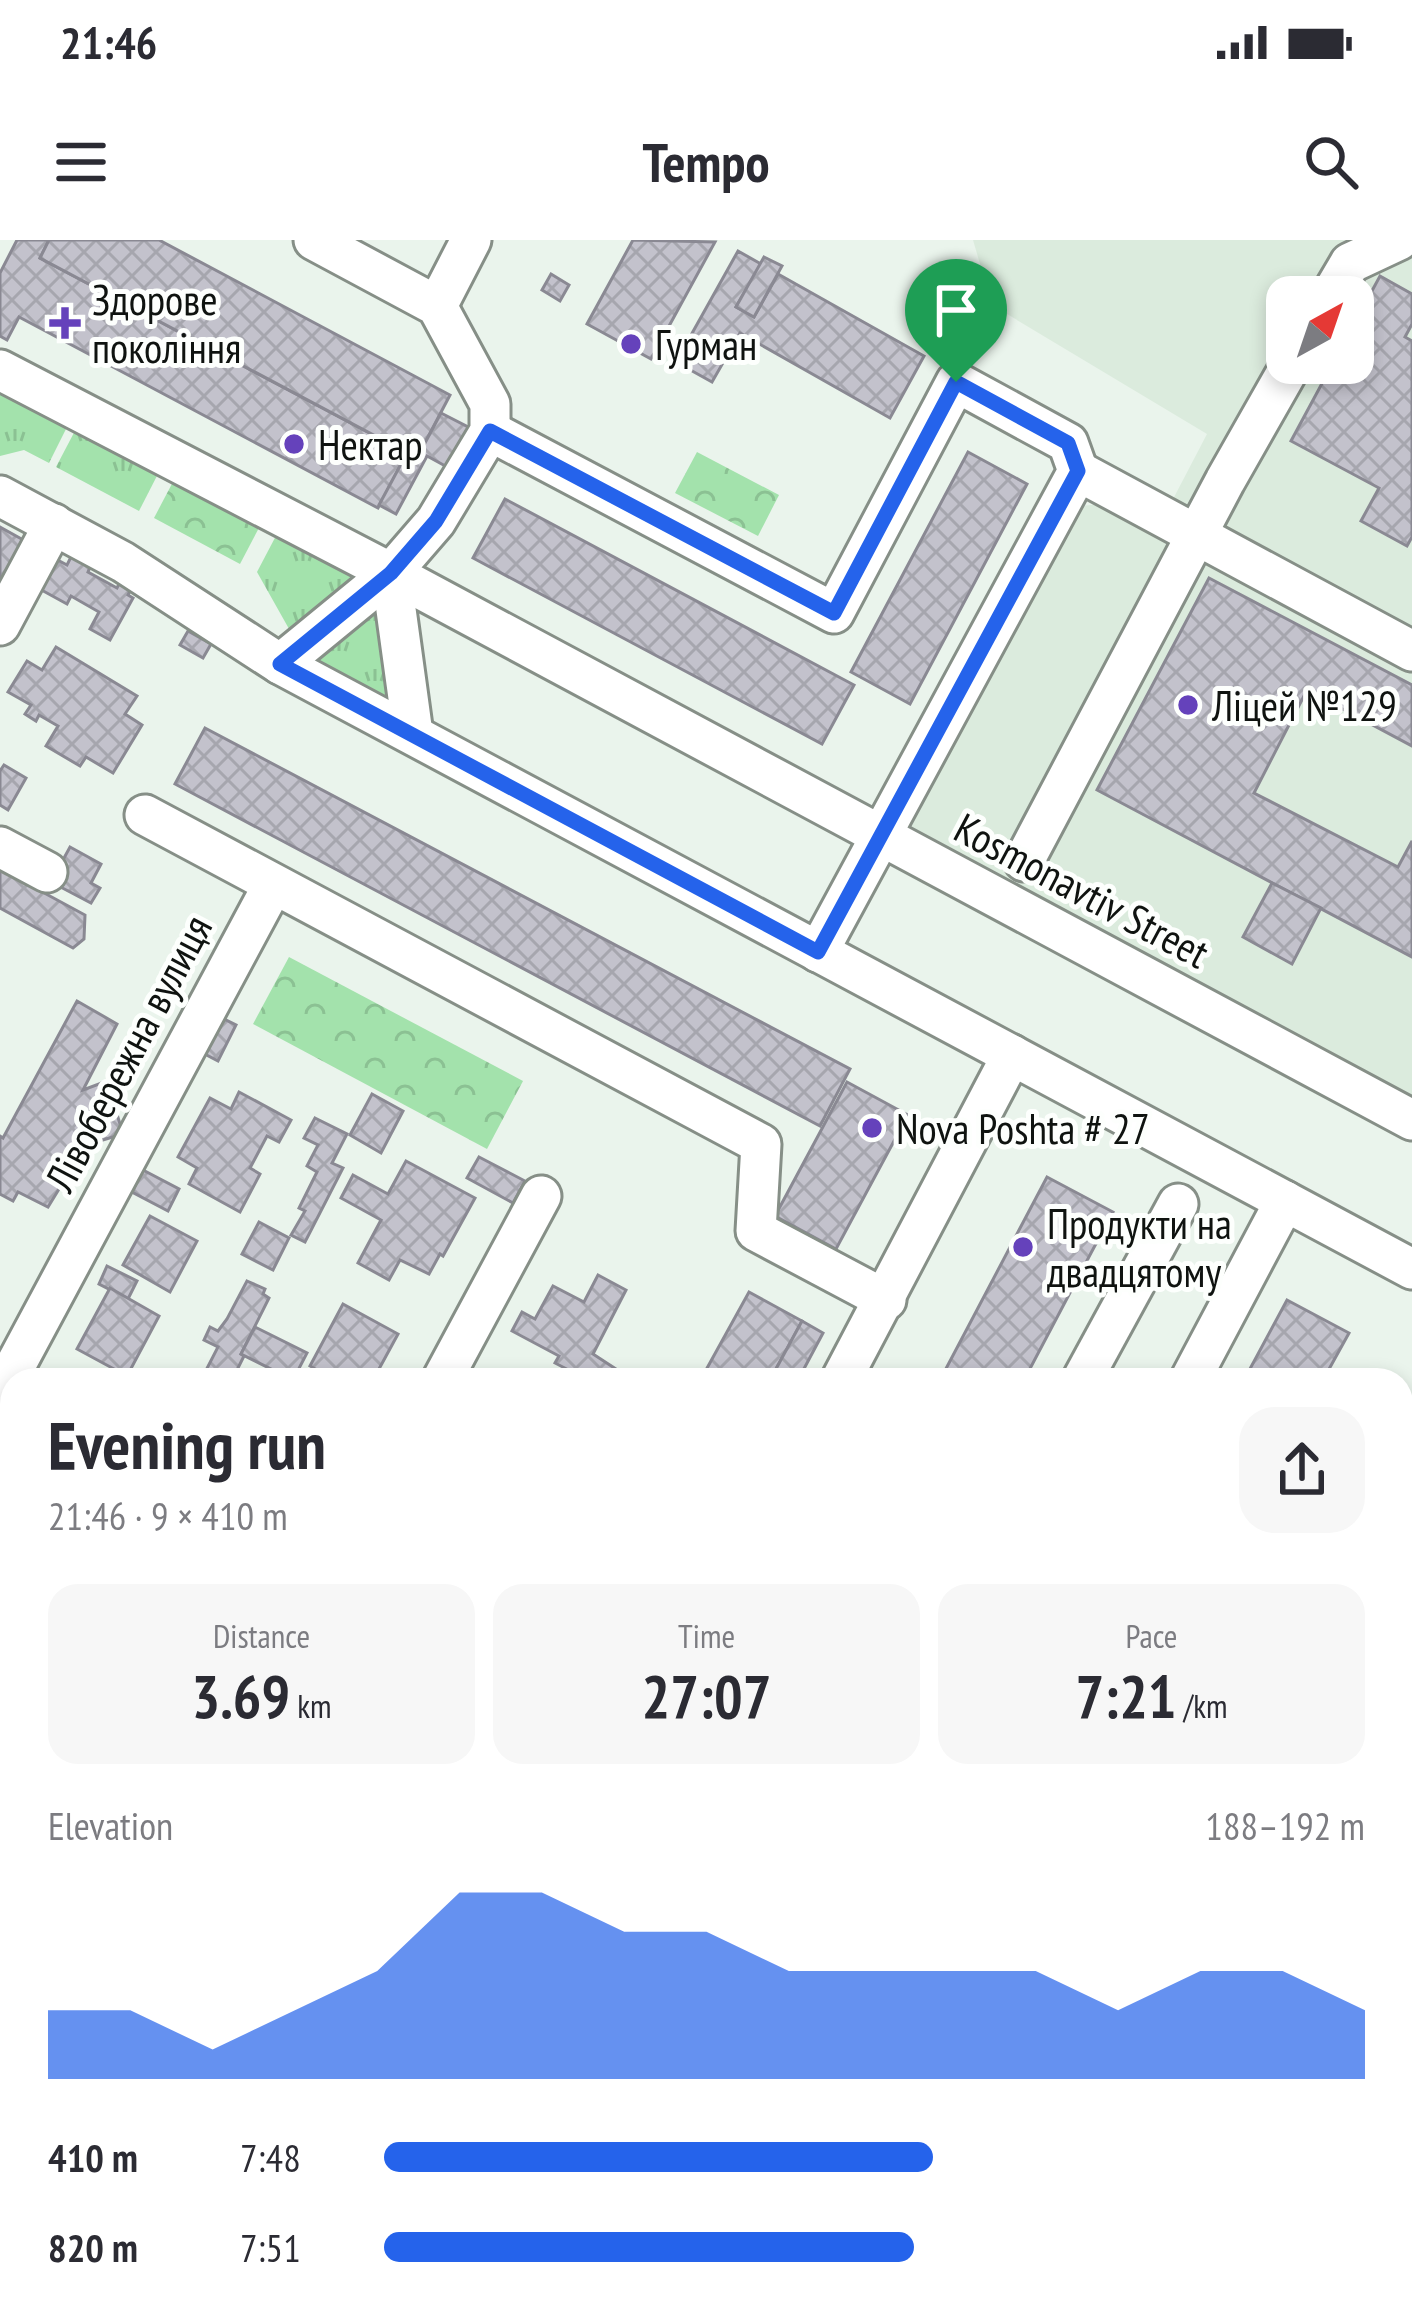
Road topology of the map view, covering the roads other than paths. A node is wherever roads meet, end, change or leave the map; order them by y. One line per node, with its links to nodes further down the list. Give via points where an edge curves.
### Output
1 (314, 240): 5 (street)
2 (471, 240): 5 (street)
3 (1399, 240): 4 (street, via 1350,262)
4 (1342, 276)
5 (437, 306): 8 (street, via 490,404)
6 (0, 370): 13 (street, Kosmonavtiv Street)
7 (1280, 384): 12 (street)
8 (490, 431): 9 (street, via 834,613 956,382 1068,443); 13 (street, via 436,521)
9 (1078, 471): 12 (street); 19 (street)
10 (0, 496): 11 (street)
11 (54, 524): 14 (street); 16 (street)
12 (1198, 532): 15 (street); 21 (street)
13 (391, 573): 16 (street); 17 (street); 19 (street, Kosmonavtiv Street)
14 (0, 625)
15 (1412, 651)
16 (280, 664): 17 (street)
17 (413, 734): 24 (street)
18 (146, 815): 23 (street)
19 (880, 836): 24 (street); 26 (street, Kosmonavtiv Street)
20 (0, 847): 22 (street)
21 (1024, 861)
22 (46, 872)
23 (273, 885): 31 (street, via 761,1144 756,1231); 32 (street, Лівобережна вулиця)
24 (818, 952): 25 (street)
25 (1012, 1054): 28 (street); 31 (street)
26 (1412, 1120)
27 (541, 1196): 33 (street)
28 (1285, 1201): 30 (street); 36 (street)
29 (1178, 1204): 35 (street)
30 (1412, 1269)
31 (886, 1300): 34 (street)
32 (14, 1368)
33 (448, 1368)
34 (848, 1368)
35 (1089, 1368)
36 (1196, 1368)

